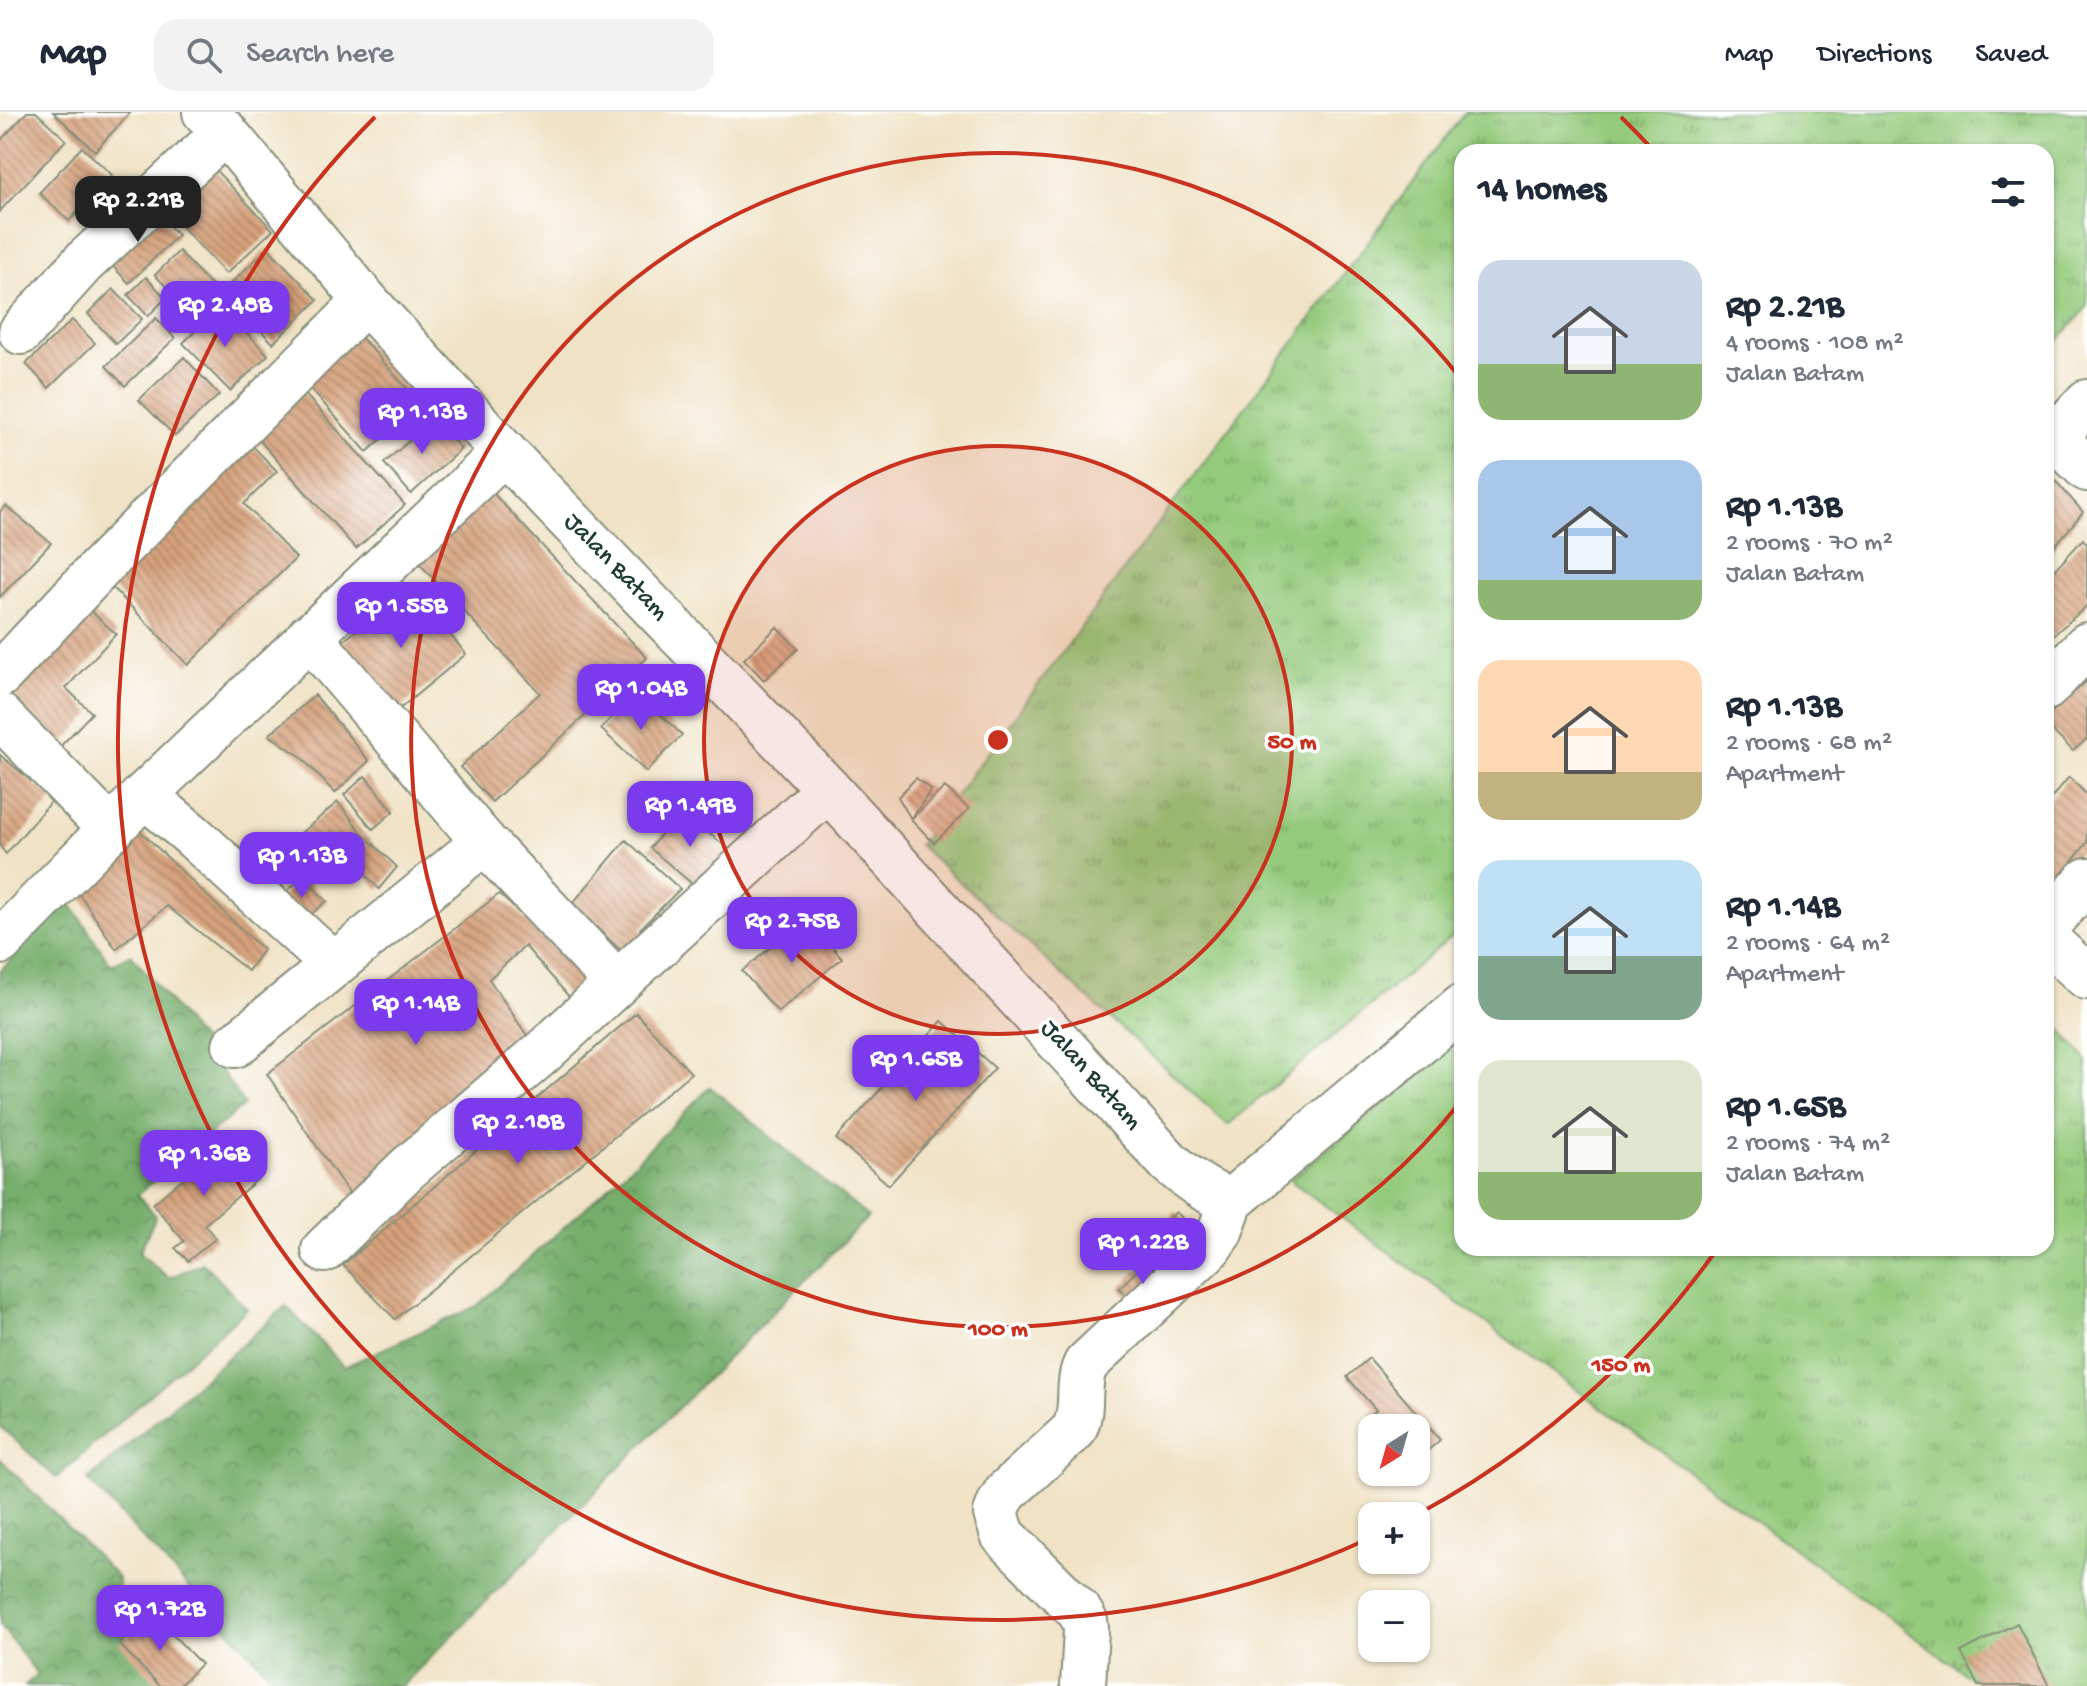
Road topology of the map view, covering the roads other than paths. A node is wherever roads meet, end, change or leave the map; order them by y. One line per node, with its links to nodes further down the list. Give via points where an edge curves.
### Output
1 (215, 122): 2 (street, Jalan Batam); 3 (street)
2 (366, 301): 7 (street, Jalan Batam); 11 (street)
3 (21, 332)
4 (2087, 402): 5 (street)
5 (2054, 438)
6 (2054, 445): 8 (street)
7 (504, 452): 9 (street); 14 (street, Jalan Batam)
8 (2087, 469)
9 (309, 636): 15 (street); 17 (street)
10 (2087, 645): 12 (street)
11 (0, 675)
12 (2054, 680)
13 (0, 716): 16 (street)
14 (828, 789): 24 (street); 27 (street, Jalan Batam, via 1169,1162 1211,1194)
15 (144, 795): 16 (street); 22 (street)
16 (111, 830): 20 (street)
17 (484, 842): 22 (street); 24 (street)
18 (2087, 880): 19 (street)
19 (2054, 917)
20 (0, 942)
21 (2054, 946): 23 (street)
22 (334, 965): 26 (street)
23 (2087, 977)
24 (617, 983): 28 (street)
25 (1454, 1014): 27 (street)
26 (235, 1045)
27 (1231, 1201): 29 (street, via 1209,1248 1086,1364 1079,1422 1006,1492 996,1513 1003,1535 1085,1621)
28 (324, 1250)
29 (1083, 1686)

